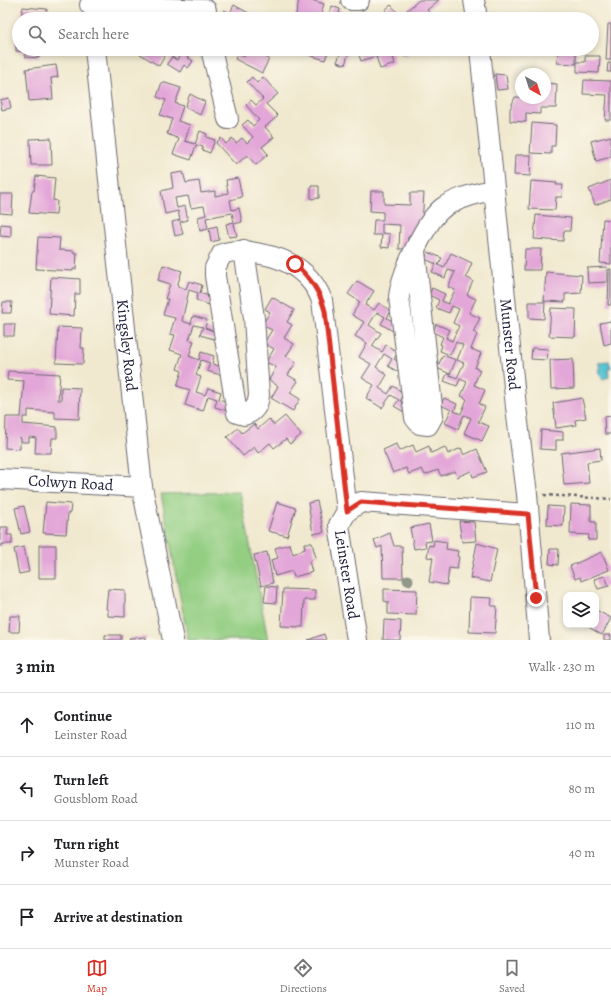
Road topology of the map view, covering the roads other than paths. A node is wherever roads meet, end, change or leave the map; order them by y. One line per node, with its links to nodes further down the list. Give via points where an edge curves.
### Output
1 (351, 0): 2 (street)
2 (359, 0)
3 (474, 0): 6 (street)
4 (91, 8): 5 (street)
5 (206, 10)
6 (476, 12)
7 (96, 56): 15 (street, Kingsley Road)
8 (213, 56): 10 (street)
9 (481, 56): 11 (street, Munster Road)
10 (228, 119)
11 (494, 189): 13 (street, via 455,201 443,208 435,215); 17 (street, Munster Road)
12 (244, 250): 12 (street, Leinster Road, via 254,318 259,395 253,411 244,415 235,410 215,276 215,268 222,254); 16 (street, Leinster Road, via 274,256 295,264 307,275 322,300)
13 (415, 250): 13 (street, via 402,277 399,297 415,418 420,424 428,425 432,416 431,397)
14 (8, 480): 15 (street, Colwyn Road)
15 (142, 487): 18 (street, Kingsley Road)
16 (347, 511): 17 (street, via 361,502); 19 (street, Leinster Road, via 339,525)
17 (528, 514): 20 (street, Munster Road)
18 (173, 640)
19 (357, 640)
20 (539, 640)

